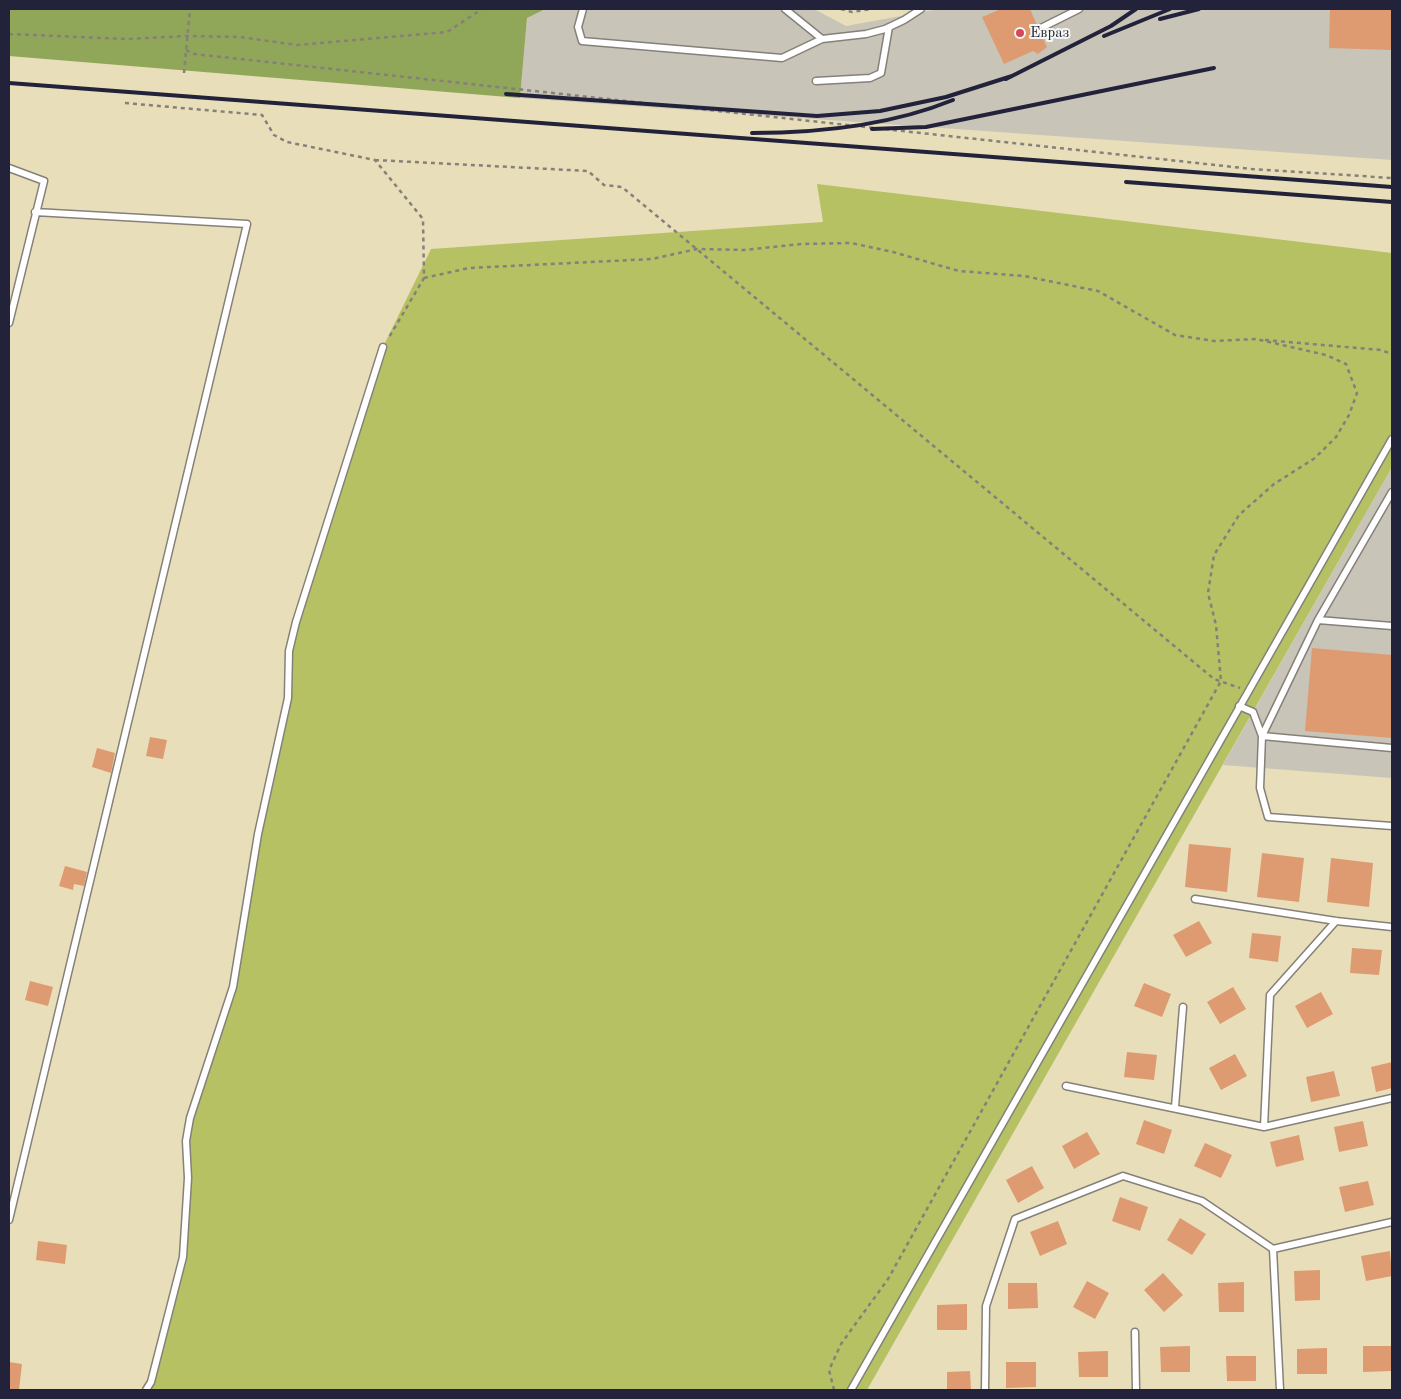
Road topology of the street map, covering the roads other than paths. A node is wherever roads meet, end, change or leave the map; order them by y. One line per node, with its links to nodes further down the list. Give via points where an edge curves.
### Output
1 (583, 9): 7 (lane, via 579,36 582,41 595,43 782,58)
2 (785, 9): 7 (lane)
3 (921, 9): 5 (lane)
4 (1079, 9): 6 (lane)
5 (889, 27): 7 (lane, via 866,34); 8 (lane, via 881,73 870,78)
6 (1038, 29)
7 (822, 39)
8 (816, 81)
9 (9, 168): 10 (lane, via 44,181)
10 (35, 212): 11 (lane); 29 (lane, via 247,224)
11 (9, 323)
12 (383, 347): 33 (lane, via 289,651 288,698 258,834 233,987 190,1118 186,1141 188,1178 183,1258 151,1382)
13 (1392, 439): 17 (lane)
14 (1392, 492): 15 (lane)
15 (1318, 620): 16 (lane); 18 (lane)
16 (1392, 626)
17 (1239, 706): 18 (lane, via 1253,712); 34 (lane)
18 (1262, 736): 19 (lane); 20 (lane, via 1260,788 1268,816)
19 (1392, 748)
20 (1392, 826)
21 (1194, 899): 22 (lane)
22 (1336, 921): 23 (lane); 28 (lane, via 1270,995)
23 (1392, 927)
24 (1183, 1007): 27 (lane)
25 (1066, 1086): 27 (lane)
26 (1392, 1098): 28 (lane)
27 (1175, 1107): 28 (lane)
28 (1264, 1127)
29 (9, 1220)
30 (1392, 1222): 31 (lane)
31 (1272, 1249): 35 (lane, via 1202,1201 1123,1176 1015,1219 986,1306); 37 (lane)
32 (1136, 1332): 36 (lane)
33 (146, 1390)
34 (851, 1390)
35 (985, 1390)
36 (1136, 1390)
37 (1280, 1390)

